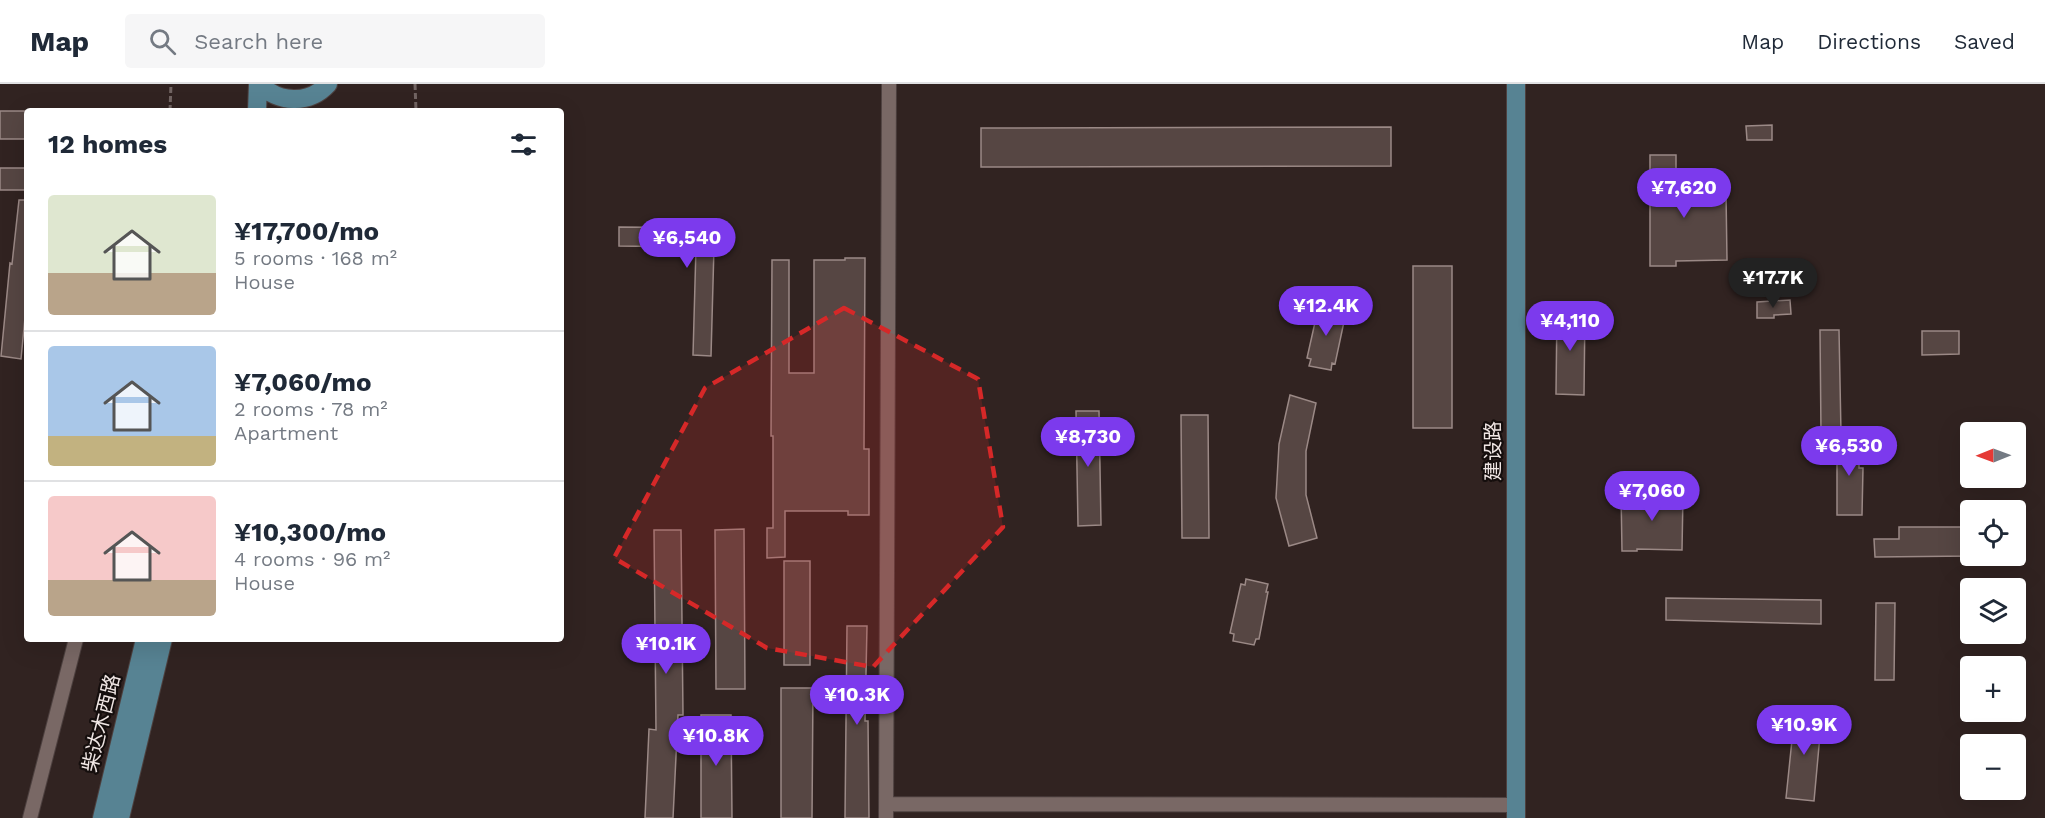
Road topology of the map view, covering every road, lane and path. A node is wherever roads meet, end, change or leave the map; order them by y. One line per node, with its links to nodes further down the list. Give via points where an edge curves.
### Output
1 (171, 84): 7 (path)
2 (259, 84): 6 (street, via 275,96 293,100); 8 (street)
3 (416, 84): 10 (path)
4 (890, 84): 14 (street)
5 (1516, 84): 15 (street, 建设路)
6 (331, 85): 9 (street)
7 (170, 108)
8 (257, 108)
9 (316, 108)
10 (416, 108)
11 (75, 642): 16 (street)
12 (144, 642): 17 (street, 柴达木西路)
13 (162, 642): 18 (street, 柴达木西路)
14 (886, 811): 15 (street)
15 (1516, 811)
16 (30, 818)
17 (102, 818)
18 (120, 818)

